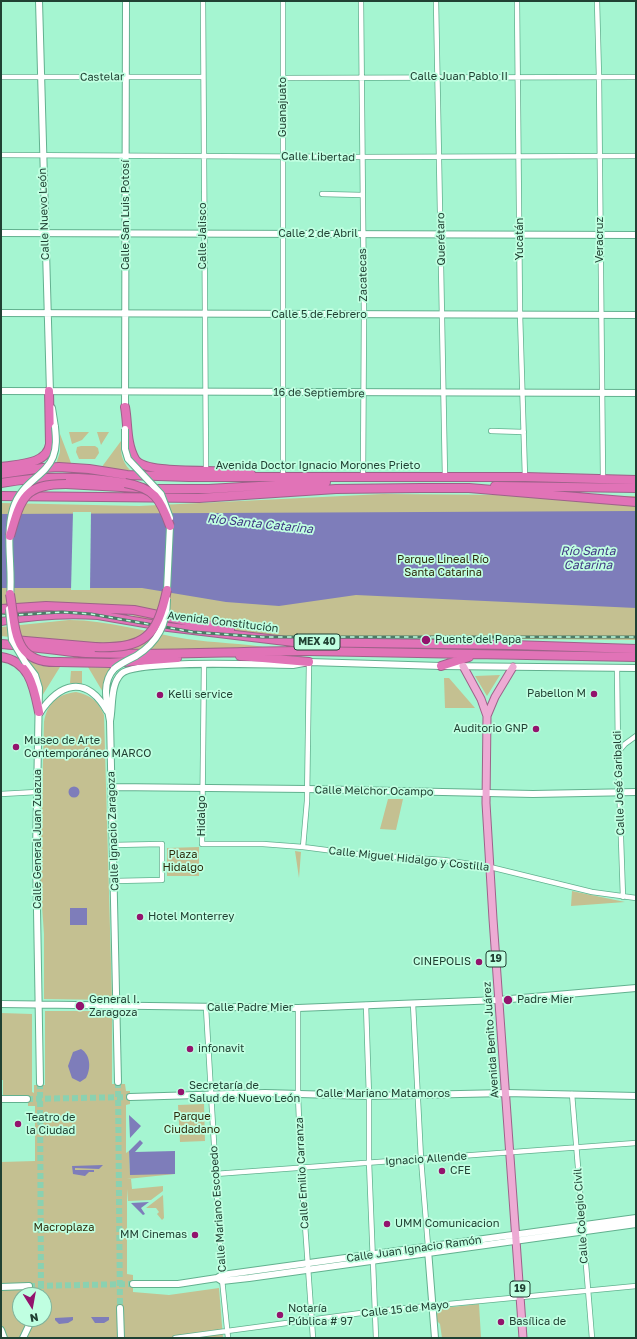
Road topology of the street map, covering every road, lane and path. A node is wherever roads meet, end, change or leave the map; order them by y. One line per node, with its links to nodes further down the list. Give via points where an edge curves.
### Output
1 (39, 1): 10 (street, Calle Nuevo León)
2 (126, 1): 11 (street, Calle San Luis Potosí)
3 (203, 1): 12 (street, Calle Jalisco)
4 (283, 1): 16 (street, Guanajuato)
5 (360, 1): 17 (street, Zacatecas)
6 (436, 1): 18 (street, Querétaro)
7 (517, 1): 13 (street, Yucatán)
8 (597, 1): 14 (street, Veracruz)
9 (1, 77): 10 (street, Castelar)
10 (41, 77): 11 (street, Castelar); 20 (street, Calle Nuevo León)
11 (126, 77): 12 (street, Castelar); 21 (street, Calle San Luis Potosí)
12 (203, 77): 27 (street, Calle Jalisco)
13 (519, 77): 14 (street, Calle Juan Pablo II); 18 (street, Calle Juan Pablo II); 24 (street, Yucatán)
14 (599, 77): 15 (street, Calle Juan Pablo II); 25 (street, Veracruz)
15 (636, 77)
16 (283, 78): 17 (street, Calle Juan Pablo II); 22 (street, Guanajuato)
17 (361, 78): 18 (street, Calle Juan Pablo II); 28 (street, Zacatecas)
18 (438, 78): 23 (street, Querétaro)
19 (1, 155): 20 (street, Calle Libertad)
20 (43, 155): 21 (street, Calle Libertad); 32 (street, Calle Nuevo León)
21 (126, 155): 27 (street, Calle Libertad); 33 (street, Calle San Luis Potosí)
22 (283, 156): 27 (street, Calle Libertad); 28 (street, Calle Libertad); 35 (street, Guanajuato)
23 (439, 156): 24 (street, Calle Libertad); 28 (street, Calle Libertad); 37 (street, Querétaro)
24 (520, 156): 25 (street, Calle Libertad); 38 (street, Yucatán)
25 (600, 156): 26 (street, Calle Libertad); 39 (street, Veracruz)
26 (636, 156)
27 (203, 157): 34 (street, Calle Jalisco)
28 (361, 157): 30 (street, Zacatecas)
29 (322, 194): 30 (street)
30 (362, 195): 36 (street, Zacatecas)
31 (1, 233): 32 (street, Calle 2 de Abril)
32 (45, 233): 33 (street, Calle 2 de Abril); 42 (street, Calle Nuevo León)
33 (126, 233): 34 (street, Calle 2 de Abril); 43 (street, Calle San Luis Potosí)
34 (203, 234): 35 (street, Calle 2 de Abril); 44 (street, Calle Jalisco)
35 (284, 234): 36 (street, Calle 2 de Abril); 47 (street, Guanajuato)
36 (362, 234): 37 (street, Calle 2 de Abril); 48 (street, Zacatecas)
37 (441, 234): 38 (street, Calle 2 de Abril); 49 (street, Querétaro)
38 (520, 234): 39 (street, Calle 2 de Abril); 45 (street, Yucatán)
39 (600, 235): 40 (street, Calle 2 de Abril); 46 (street, Veracruz)
40 (636, 235)
41 (1, 313): 42 (street, Calle 5 de Febrero)
42 (47, 314): 43 (street, Calle 5 de Febrero); 52 (street, Calle Nuevo León)
43 (126, 314): 44 (street, Calle 5 de Febrero); 53 (street, Calle San Luis Potosí)
44 (204, 314): 47 (street, Calle 5 de Febrero); 54 (street, Calle Jalisco)
45 (520, 314): 46 (street, Calle 5 de Febrero); 49 (street, Calle 5 de Febrero); 58 (street, Yucatán)
46 (601, 314): 50 (street, Calle 5 de Febrero); 60 (street, Veracruz)
47 (284, 315): 48 (street, Calle 5 de Febrero); 55 (street, Guanajuato)
48 (364, 315): 49 (street, Calle 5 de Febrero); 56 (street, Zacatecas)
49 (442, 315): 57 (street, Querétaro)
50 (636, 315)
51 (1, 391): 52 (street, 16 de Septiembre)
52 (49, 391): 53 (street, 16 de Septiembre); 62 (street, Calle Nuevo León); 66 (highway, via 48,452 42,459)
53 (126, 391): 54 (street, 16 de Septiembre); 61 (street, Calle San Luis Potosí)
54 (205, 392): 55 (street, 16 de Septiembre); 67 (street, Calle Jalisco)
55 (283, 392): 56 (street, 16 de Septiembre); 70 (street, Guanajuato)
56 (364, 393): 57 (street, 16 de Septiembre); 71 (street, Zacatecas)
57 (444, 393): 58 (street, 16 de Septiembre); 72 (street, Querétaro)
58 (524, 393): 60 (street, 16 de Septiembre); 65 (street, Yucatán)
59 (636, 393): 60 (street, 16 de Septiembre)
60 (601, 394): 73 (street, Veracruz)
61 (126, 407): 63 (street, Calle San Luis Potosí); 67 (highway, via 132,451 140,464 154,468)
62 (55, 427): 81 (street, Calle General Juan Zuazua, bridge, via 54,456 47,468 19,495 13,509)
63 (125, 429): 80 (street, Calle Ignacio Zaragoza, bridge, via 128,459 161,494 168,510)
64 (491, 431): 65 (street)
65 (524, 432): 76 (street, Yucatán)
66 (1, 467)
67 (206, 470): 69 (highway, via 236,471)
68 (1, 474): 69 (highway, Avenida Doctor Ignacio Morones Prieto, via 59,467 88,468 139,476)
69 (262, 477): 70 (highway, Avenida Doctor Ignacio Morones Prieto)
70 (282, 477): 71 (highway, Avenida Doctor Ignacio Morones Prieto)
71 (363, 477): 72 (highway, Avenida Doctor Ignacio Morones Prieto); 81 (highway, bridge, via 315,483 193,490 42,485 31,491 19,507)
72 (445, 477): 76 (highway, Avenida Doctor Ignacio Morones Prieto)
73 (603, 479): 74 (highway, Avenida Doctor Ignacio Morones Prieto); 76 (highway, Avenida Doctor Ignacio Morones Prieto)
74 (636, 480)
75 (1, 483): 80 (highway, bridge, via 58,477 96,479 145,488 163,507)
76 (526, 485): 77 (highway); 78 (highway, Avenida Doctor Ignacio Morones Prieto, via 336,490 199,498); 79 (highway, Avenida Doctor Ignacio Morones Prieto)
77 (636, 488)
78 (1, 496)
79 (636, 502)
80 (170, 526): 82 (street, Calle Ignacio Zaragoza)
81 (10, 536): 83 (street, Calle General Juan Zuazua, bridge)
82 (167, 590): 86 (highway, bridge, via 159,622 145,638 126,646 95,647); 106 (street, Calle Ignacio Zaragoza, bridge, via 165,621 157,636 142,652 114,669 107,683)
83 (10, 594): 93 (highway, bridge, via 14,623 22,649 39,661 138,662); 105 (street, Calle General Juan Zuazua, bridge, via 11,636 15,648 38,681)
84 (1, 609): 87 (highway, via 46,606 134,610)
85 (1, 620): 87 (highway, Avenida Constitución / MEX 40, via 61,614 98,615 168,627)
86 (1, 639)
87 (294, 642): 89 (highway, Avenida Constitución / MEX 40)
88 (1, 644): 93 (highway, Avenida Constitución / MEX 40, via 86,653)
89 (512, 644): 91 (highway, Avenida Constitución / MEX 40); 95 (highway)
90 (636, 644): 91 (highway)
91 (613, 649): 92 (highway, Avenida Constitución / MEX 40)
92 (636, 649)
93 (212, 654): 94 (highway, Avenida Constitución / MEX 40, via 309,651); 98 (highway)
94 (476, 655): 95 (highway, Avenida Constitución / MEX 40); 100 (highway)
95 (577, 655): 97 (highway, Avenida Constitución / MEX 40)
96 (1, 657): 105 (highway, via 18,663 26,671 33,686)
97 (636, 657)
98 (310, 662): 99 (street, via 293,665); 100 (street); 113 (street)
99 (204, 665): 108 (street, via 137,667 123,672 115,685); 112 (street)
100 (441, 666): 101 (street)
101 (463, 666): 102 (street); 107 (main road, Avenida Benito Juárez / 19)
102 (513, 667): 103 (street); 107 (main road, Avenida Benito Juárez / 19)
103 (617, 668): 104 (street); 110 (street, Calle José Garibaldi)
104 (636, 668)
105 (39, 713): 106 (street, via 58,692 76,688 95,695); 114 (street, Calle General Juan Zuazua)
106 (109, 714): 108 (street, Calle Ignacio Zaragoza)
107 (487, 716): 116 (main road, Avenida Benito Juárez / 19)
108 (110, 721): 111 (street, Calle Ignacio Zaragoza)
109 (636, 736): 110 (street)
110 (618, 752): 118 (street, Calle José Garibaldi)
111 (111, 787): 112 (street, Calle Melchor Ocampo); 120 (street, Calle Ignacio Zaragoza)
112 (202, 788): 113 (street, Calle Melchor Ocampo); 119 (street, Hidalgo)
113 (307, 789): 116 (street, Calle Melchor Ocampo); 121 (street)
114 (37, 792): 117 (street); 130 (street, Calle General Juan Zuazua)
115 (636, 792): 118 (street, Calle Melchor Ocampo)
116 (486, 793): 118 (street, Calle Melchor Ocampo); 122 (main road, Avenida Benito Juárez / 19)
117 (1, 794)
118 (620, 794): 124 (street, Calle José Garibaldi)
119 (202, 844): 121 (street, Calle Miguel Hidalgo y Costilla)
120 (113, 845): 123 (street, Calle Ignacio Zaragoza); 123 (street, via 162,844 162,880)
121 (303, 847): 122 (street, Calle Miguel Hidalgo y Costilla, via 365,855 444,860)
122 (490, 867): 124 (street, Calle Miguel Hidalgo y Costilla); 127 (main road, Avenida Benito Juárez / 19)
123 (115, 881): 132 (street, Calle Ignacio Zaragoza)
124 (622, 897): 125 (street, Calle Miguel Hidalgo y Costilla)
125 (636, 900)
126 (636, 988): 127 (street, Calle Padre Mier)
127 (499, 1000): 129 (street, Calle Padre Mier); 138 (main road, Avenida Benito Juárez / 19)
128 (1, 1004): 130 (street, Calle Padre Mier)
129 (413, 1004): 131 (street, Calle Padre Mier); 141 (street)
130 (40, 1005): 132 (street, Calle Padre Mier); 135 (street, Calle General Juan Zuazua)
131 (366, 1005): 134 (street, Calle Padre Mier); 142 (street)
132 (118, 1007): 133 (street, Calle Padre Mier); 136 (street, Calle Ignacio Zaragoza)
133 (206, 1008): 134 (street, Calle Padre Mier); 140 (street, Calle Mariano Escobedo)
134 (298, 1008): 137 (street, Calle Emilio Carranza)
135 (40, 1082)
136 (118, 1082)
137 (298, 1093): 140 (street, Calle Mariano Matamoros); 142 (street, Calle Mariano Matamoros); 152 (street, Calle Emilio Carranza)
138 (506, 1093): 139 (street, Calle Mariano Matamoros); 141 (street, Calle Mariano Matamoros); 149 (main road, Avenida Benito Juárez / 19)
139 (572, 1094): 143 (street, Calle Mariano Matamoros); 148 (street, Calle Colegio Civil)
140 (210, 1095): 144 (street, Calle Mariano Matamoros); 153 (street, Calle Mariano Escobedo)
141 (418, 1095): 142 (street, Calle Mariano Matamoros); 150 (street)
142 (369, 1096): 151 (street)
143 (636, 1096)
144 (130, 1097)
145 (1, 1099): 146 (street)
146 (26, 1099)
147 (636, 1143): 148 (street, Ignacio Allende)
148 (576, 1147): 149 (street, Ignacio Allende); 156 (street, Calle Colegio Civil)
149 (510, 1152): 150 (street, Ignacio Allende); 158 (main road, Avenida Benito Juárez / 19)
150 (421, 1159): 151 (street, Ignacio Allende); 159 (street)
151 (369, 1162): 152 (street, Ignacio Allende); 161 (street)
152 (301, 1168): 153 (street, Ignacio Allende); 162 (street, Calle Emilio Carranza)
153 (215, 1174): 163 (street, Calle Mariano Escobedo)
154 (636, 1218): 156 (street, Calle Juan Ignacio Ramón)
155 (636, 1224): 157 (street, Calle Juan Ignacio Ramón)
156 (582, 1225): 157 (street, Calle Colegio Civil); 158 (street, Calle Juan Ignacio Ramón)
157 (582, 1232): 158 (street, Calle Juan Ignacio Ramón); 168 (street, Calle Colegio Civil)
158 (516, 1237): 159 (street, Calle Juan Ignacio Ramón); 160 (street, Calle Juan Ignacio Ramón); 169 (main road, Avenida Benito Juárez / 19)
159 (428, 1246): 160 (street); 161 (street, Calle Juan Ignacio Ramón)
160 (428, 1253): 161 (street, Calle Juan Ignacio Ramón); 170 (street)
161 (374, 1257): 162 (street, Calle Juan Ignacio Ramón); 172 (street)
162 (308, 1267): 163 (street, Calle Juan Ignacio Ramón); 173 (street, Calle Emilio Carranza)
163 (220, 1278): 164 (street, Calle Juan Ignacio Ramón, via 178,1284); 176 (street, Calle Mariano Escobedo)
164 (133, 1284)
165 (29, 1286): 167 (street)
166 (636, 1286): 168 (street, Calle 15 de Mayo)
167 (1, 1287)
168 (587, 1290): 169 (street, Calle 15 de Mayo); 186 (street, Calle Colegio Civil)
169 (520, 1296): 170 (street, Calle 15 de Mayo); 185 (main road, Avenida Benito Juárez / 19)
170 (433, 1306): 172 (street, Calle 15 de Mayo); 184 (street)
171 (120, 1308): 179 (street)
172 (376, 1311): 173 (street, Calle 15 de Mayo); 183 (street)
173 (312, 1320): 176 (street, Calle 15 de Mayo); 182 (street, Calle Emilio Carranza)
174 (28, 1327): 178 (street)
175 (1, 1330): 177 (street)
176 (228, 1331): 180 (street, Calle 15 de Mayo); 181 (street, Calle Mariano Escobedo)
177 (4, 1338)
178 (23, 1338)
179 (121, 1338)
180 (175, 1338)
181 (228, 1338)
182 (313, 1338)
183 (376, 1338)
184 (435, 1338)
185 (523, 1338)
186 (592, 1338)

